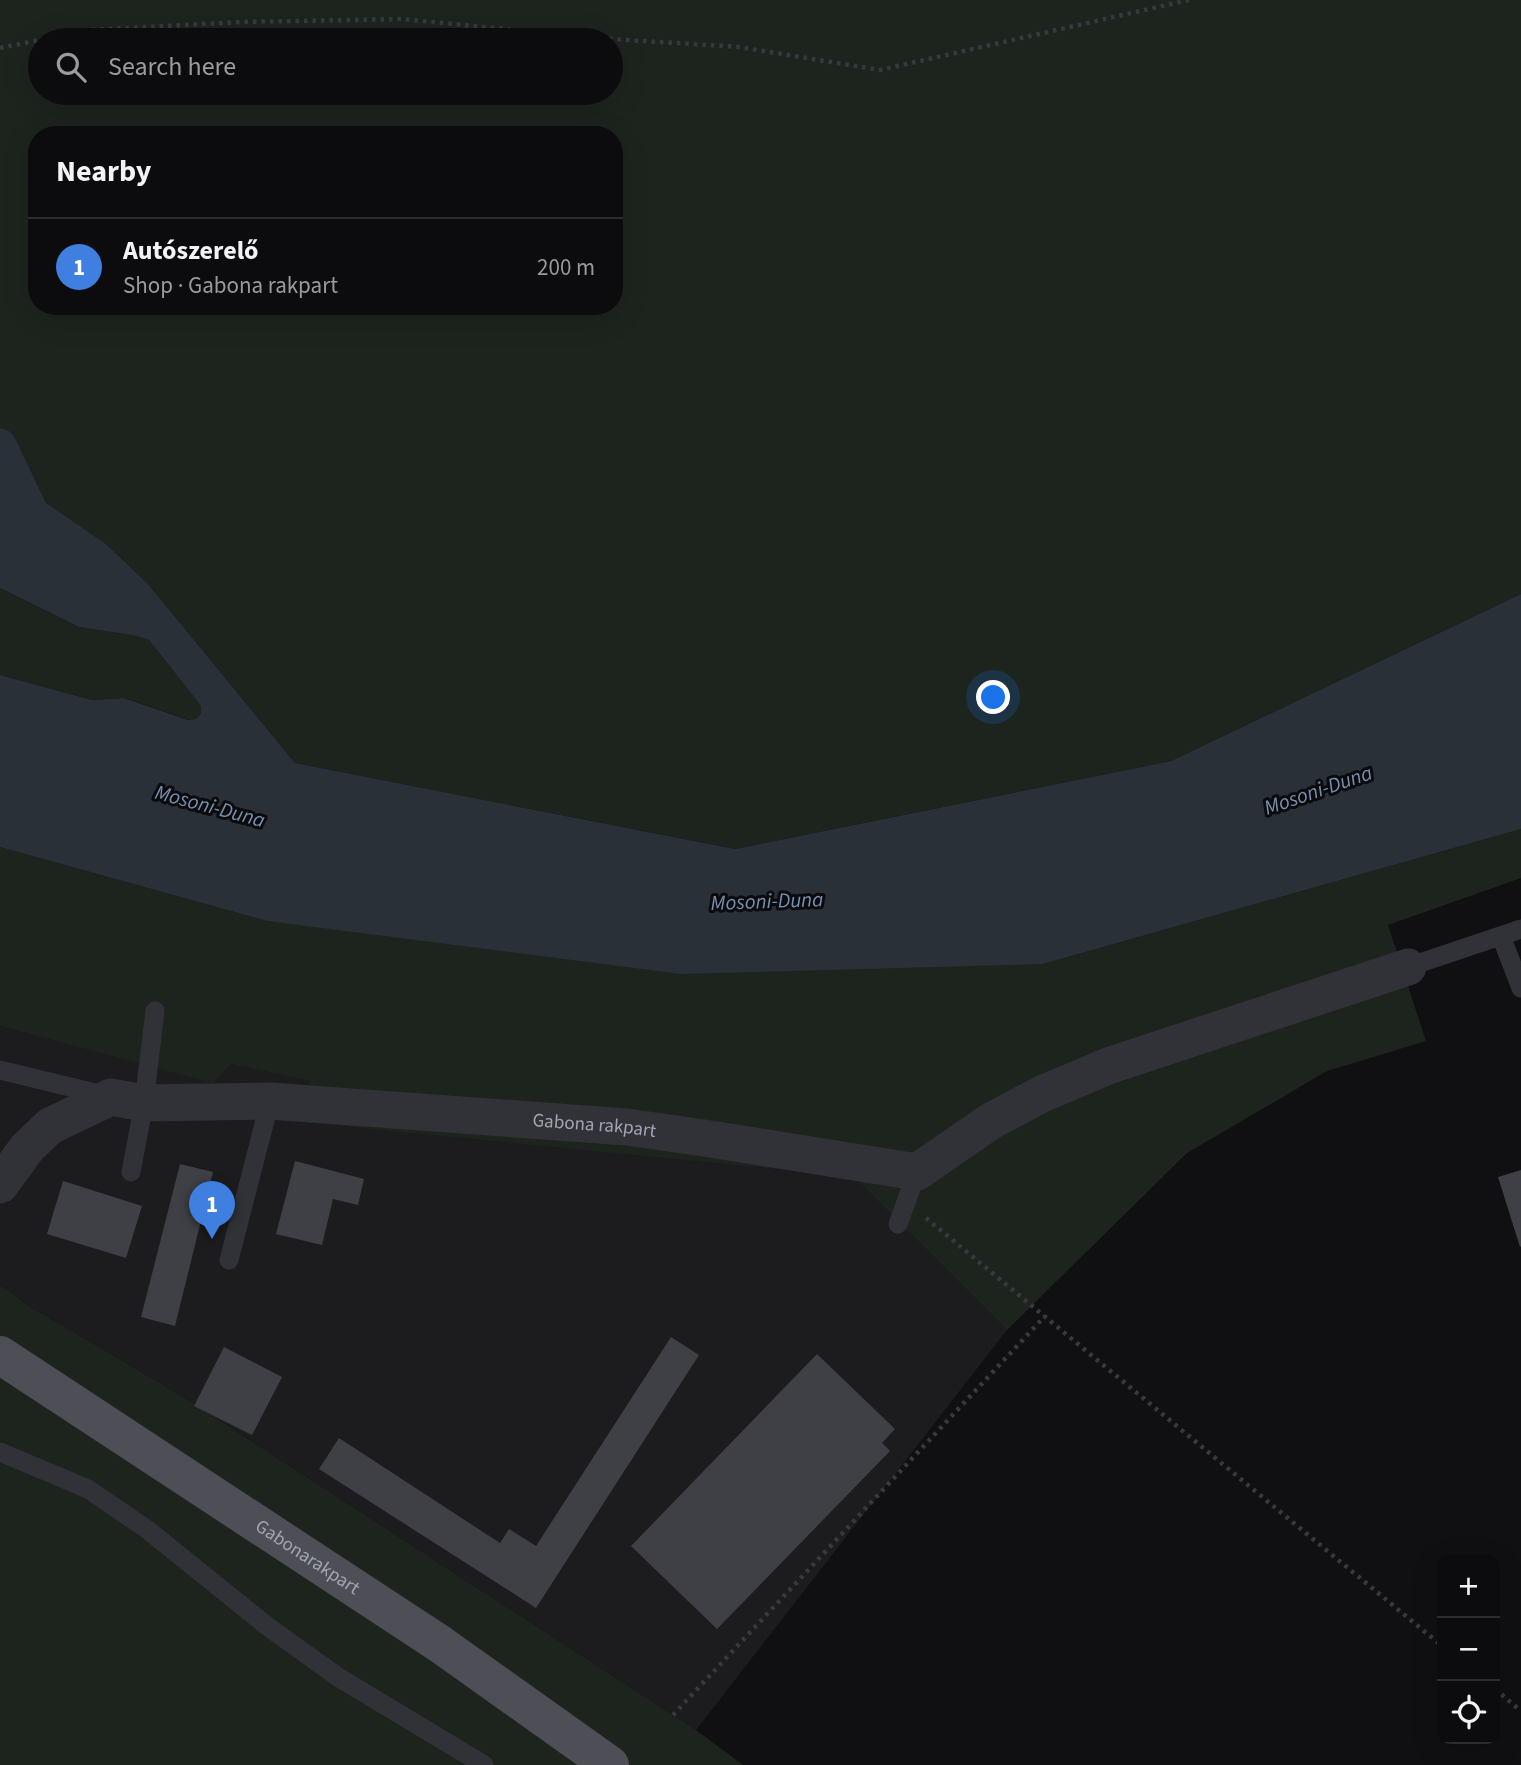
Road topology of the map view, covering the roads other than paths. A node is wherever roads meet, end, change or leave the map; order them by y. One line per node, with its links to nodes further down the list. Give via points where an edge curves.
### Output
1 (1521, 929): 2 (lane)
2 (1501, 936): 3 (lane); 4 (lane)
3 (1408, 967): 11 (street, via 1108,1066 1042,1094 991,1121)
4 (1521, 988)
5 (155, 1011): 7 (lane)
6 (0, 1070): 7 (lane)
7 (128, 1100): 8 (street, Gabona rakpart); 9 (lane); 10 (street, Gabona rakpart, via 50,1126)
8 (270, 1101): 11 (street, Gabona rakpart, via 704,1138); 13 (lane)
9 (131, 1172)
10 (0, 1185)
11 (911, 1187): 12 (lane)
12 (898, 1224)
13 (229, 1260)
14 (0, 1355): 17 (main road, Gabonarakpart, via 440,1644)
15 (0, 1452): 16 (lane, via 88,1489 338,1677)
16 (484, 1765)
17 (610, 1765)

